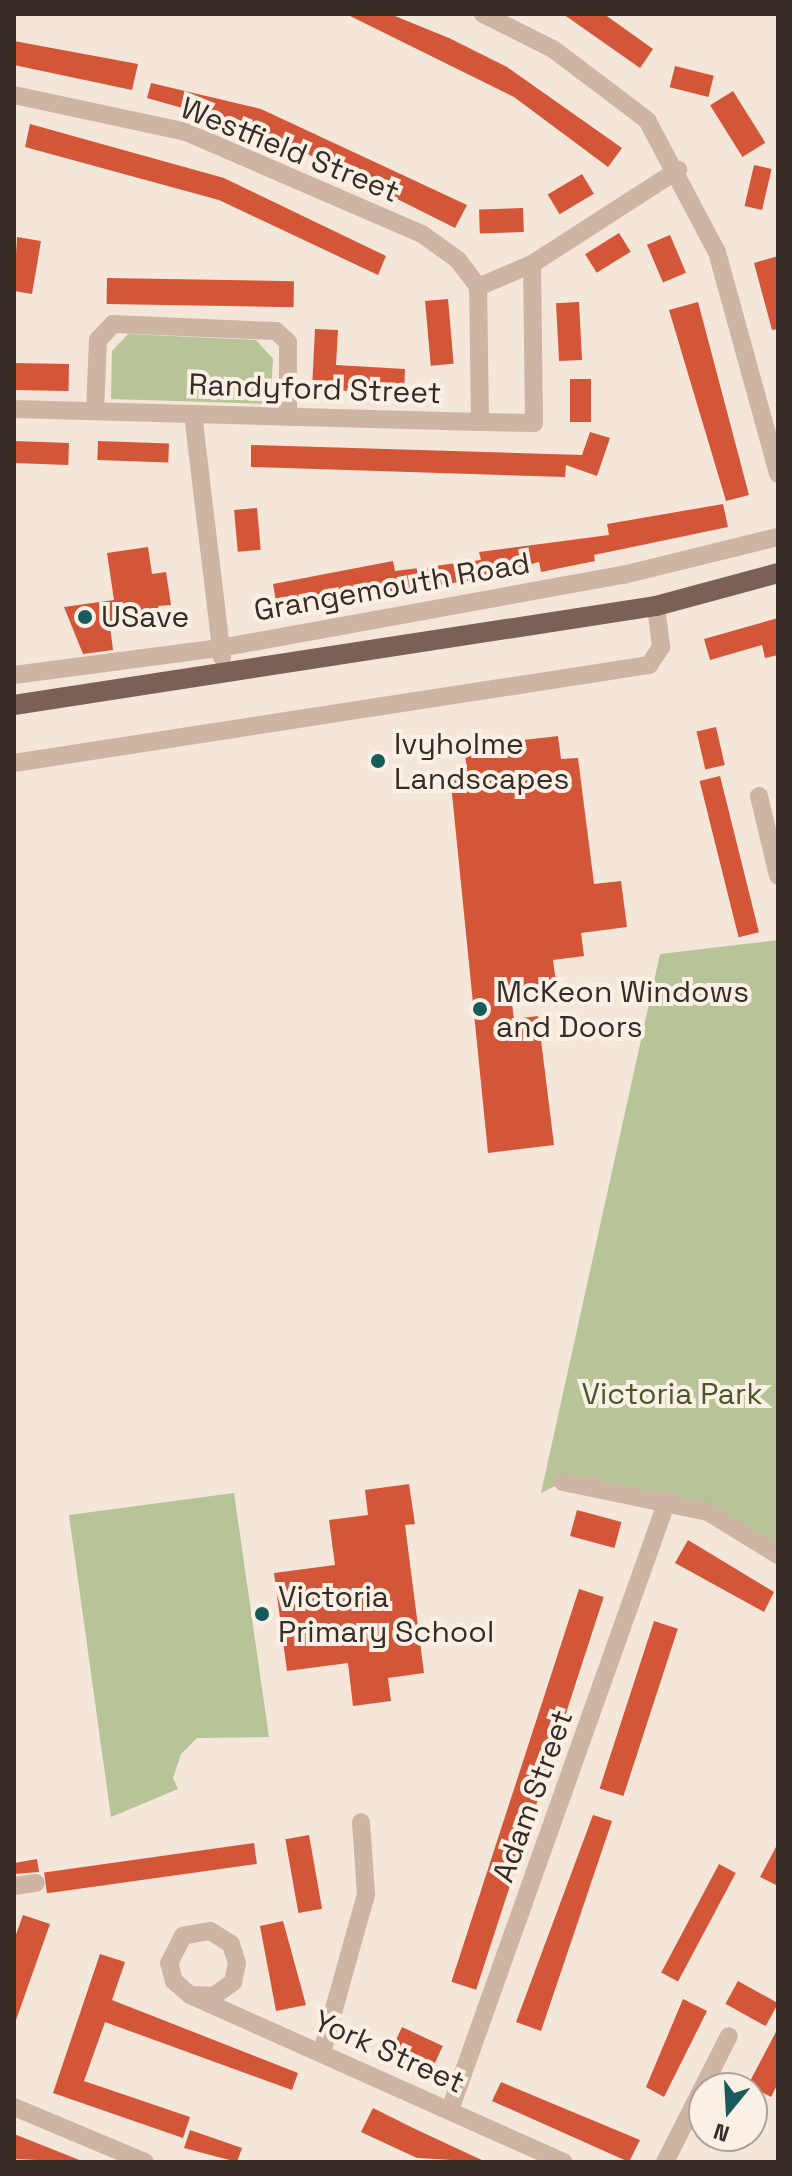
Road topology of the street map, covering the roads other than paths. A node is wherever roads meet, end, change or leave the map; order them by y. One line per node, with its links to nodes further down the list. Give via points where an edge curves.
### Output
1 (483, 14): 3 (street, via 553,49 604,85 647,120)
2 (14, 95): 5 (street, Westfield Street, via 186,132 422,234 458,260)
3 (678, 170): 4 (street); 11 (street, via 717,252)
4 (532, 264): 5 (street); 10 (street, via 534,423)
5 (478, 287): 10 (street, Randyford Street)
6 (14, 409): 7 (street, Randyford Street)
7 (95, 411): 8 (street, Randyford Street); 9 (street, via 98,340 113,324 276,331 288,342)
8 (193, 414): 9 (street, Randyford Street); 15 (street)
9 (288, 416): 10 (street, Randyford Street)
10 (480, 422)
11 (778, 474)
12 (778, 537): 15 (street, Grangemouth Road, via 623,575)
13 (778, 573): 14 (main road, Grangemouth Road)
14 (656, 606): 18 (main road, Grangemouth Road); 21 (street, via 661,647 649,665)
15 (220, 648): 16 (street, Grangemouth Road); 18 (street)
16 (62, 669): 17 (street, Grangemouth Road); 19 (street)
17 (14, 675)
18 (225, 675): 19 (main road, Grangemouth Road)
19 (66, 697): 20 (main road, Grangemouth Road)
20 (14, 705)
21 (14, 763)
22 (759, 796): 23 (street)
23 (774, 838): 24 (street)
24 (778, 876)
25 (563, 1482): 26 (street)
26 (667, 1501): 27 (street, via 708,1512); 35 (street, Adam Street)
27 (778, 1555)
28 (361, 1822): 33 (street, via 366,1894)
29 (36, 1883): 30 (street)
30 (14, 1886)
31 (190, 1995): 33 (street, York Street)
32 (729, 2036): 38 (street)
33 (322, 2052): 35 (street, York Street)
34 (14, 2107): 36 (street)
35 (450, 2110): 37 (street, York Street)
36 (145, 2162)
37 (563, 2162)
38 (665, 2162)

